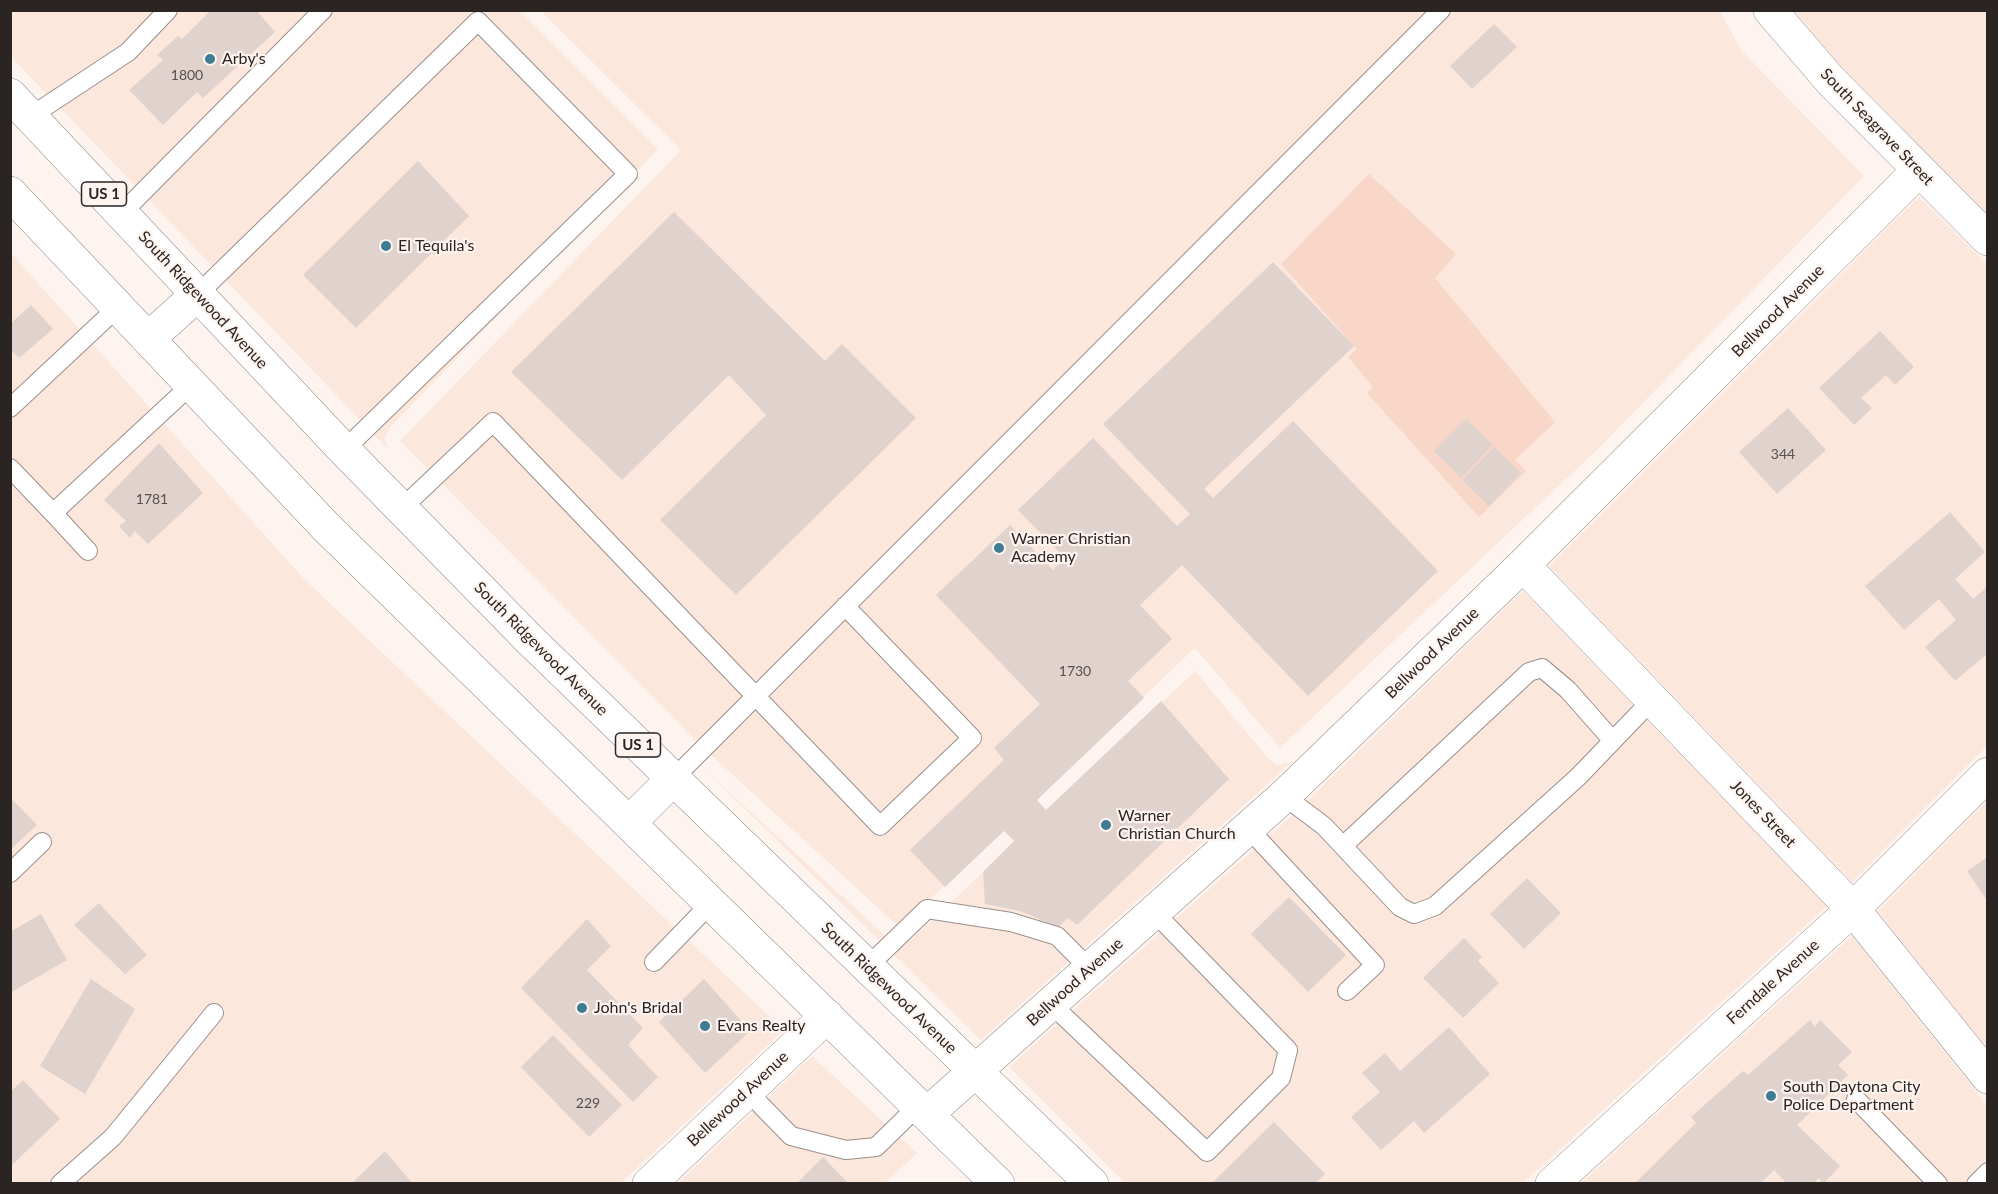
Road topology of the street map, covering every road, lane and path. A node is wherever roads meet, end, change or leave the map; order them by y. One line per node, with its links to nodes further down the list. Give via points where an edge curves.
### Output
1 (168, 10): 5 (lane, via 128,52)
2 (323, 10): 8 (lane)
3 (1442, 10): 21 (lane)
4 (1770, 10): 6 (street, South Seagrave Street, via 1831,81)
5 (21, 106): 8 (street, South Ridgewood Avenue / US 1)
6 (1918, 171): 9 (street, South Seagrave Street); 20 (street, Bellwood Avenue)
7 (10, 193): 11 (street)
8 (122, 213): 10 (street, South Ridgewood Avenue / US 1)
9 (1988, 239)
10 (198, 294): 12 (street); 15 (street, South Ridgewood Avenue / US 1); 15 (lane, via 478,21 628,174)
11 (118, 307): 12 (street); 14 (lane)
12 (148, 339): 13 (street)
13 (191, 385): 18 (lane); 28 (street, via 327,528)
14 (10, 408)
15 (344, 450): 17 (street, South Ridgewood Avenue / US 1)
16 (10, 468): 18 (lane)
17 (402, 509): 22 (lane, via 493,422); 26 (street, South Ridgewood Avenue / US 1)
18 (53, 513): 19 (lane)
19 (88, 551)
20 (1523, 565): 23 (street, Jones Street); 27 (street, Bellwood Avenue)
21 (845, 606): 22 (lane); 22 (lane, via 972,738 880,826)
22 (756, 696): 26 (lane)
23 (1653, 699): 24 (lane); 34 (street, Jones Street)
24 (1613, 741): 31 (lane, via 1434,906 1414,914 1400,907); 31 (lane, via 1568,690 1542,668 1529,672)
25 (1988, 774): 34 (street, Ferndale Avenue)
26 (673, 779): 28 (street); 37 (street, South Ridgewood Avenue / US 1)
27 (1284, 796): 29 (street, Bellwood Avenue); 31 (lane)
28 (629, 823): 33 (street)
29 (1248, 828): 35 (street, Bellwood Avenue); 39 (lane, via 1375,965)
30 (42, 842): 32 (lane)
31 (1344, 846)
32 (10, 873)
33 (711, 903): 36 (lane); 42 (street)
34 (1853, 909): 44 (street, Jones Street); 53 (street, Ferndale Avenue)
35 (1154, 912): 38 (street, Bellwood Avenue); 40 (lane, via 1288,1050 1281,1078 1206,1152)
36 (654, 962)
37 (867, 967): 38 (lane, via 927,909 1011,922 1057,936); 43 (street, South Ridgewood Avenue / US 1)
38 (1090, 969): 40 (street, Bellwood Avenue)
39 (1347, 991)
40 (1051, 1004): 43 (street, Bellwood Avenue)
41 (214, 1012): 49 (lane, via 113,1137)
42 (827, 1016): 45 (street, Bellewood Avenue); 47 (street)
43 (975, 1071): 47 (street, Bellwood Avenue); 52 (street, South Ridgewood Avenue / US 1)
44 (1988, 1077)
45 (747, 1091): 47 (lane, via 790,1136 846,1150 876,1147); 50 (street, Bellewood Avenue)
46 (1856, 1100): 54 (lane)
47 (923, 1110): 51 (street)
48 (1988, 1172): 55 (lane)
49 (60, 1184)
50 (649, 1184)
51 (998, 1184)
52 (1092, 1184)
53 (1552, 1184)
54 (1938, 1184)
55 (1977, 1184)

